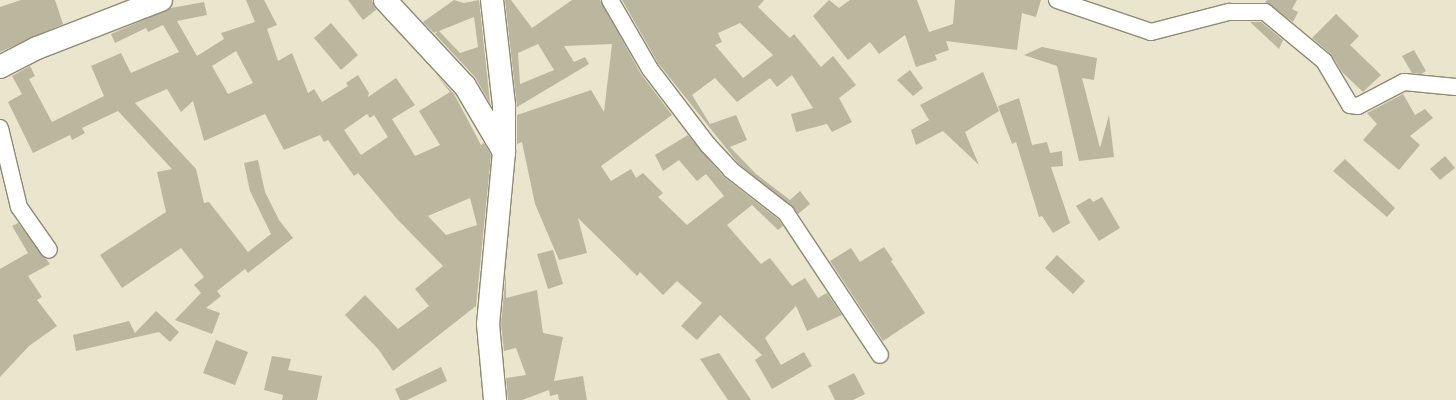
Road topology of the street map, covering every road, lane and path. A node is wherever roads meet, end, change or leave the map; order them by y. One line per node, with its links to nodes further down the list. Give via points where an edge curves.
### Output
1 (161, 0): 6 (street, via 37,48)
2 (385, 0): 9 (street, via 464,86)
3 (492, 0): 9 (street, via 504,106)
4 (1057, 0): 7 (street, via 1151,32 1229,12 1264,12 1324,61 1350,105 1358,106 1404,82)
5 (617, 2): 11 (street, via 650,69 731,170 786,213)
6 (0, 67)
7 (1456, 87)
8 (0, 128): 10 (street, via 19,207)
9 (504, 152): 12 (street, via 488,324)
10 (49, 250)
11 (880, 355)
12 (495, 400)

